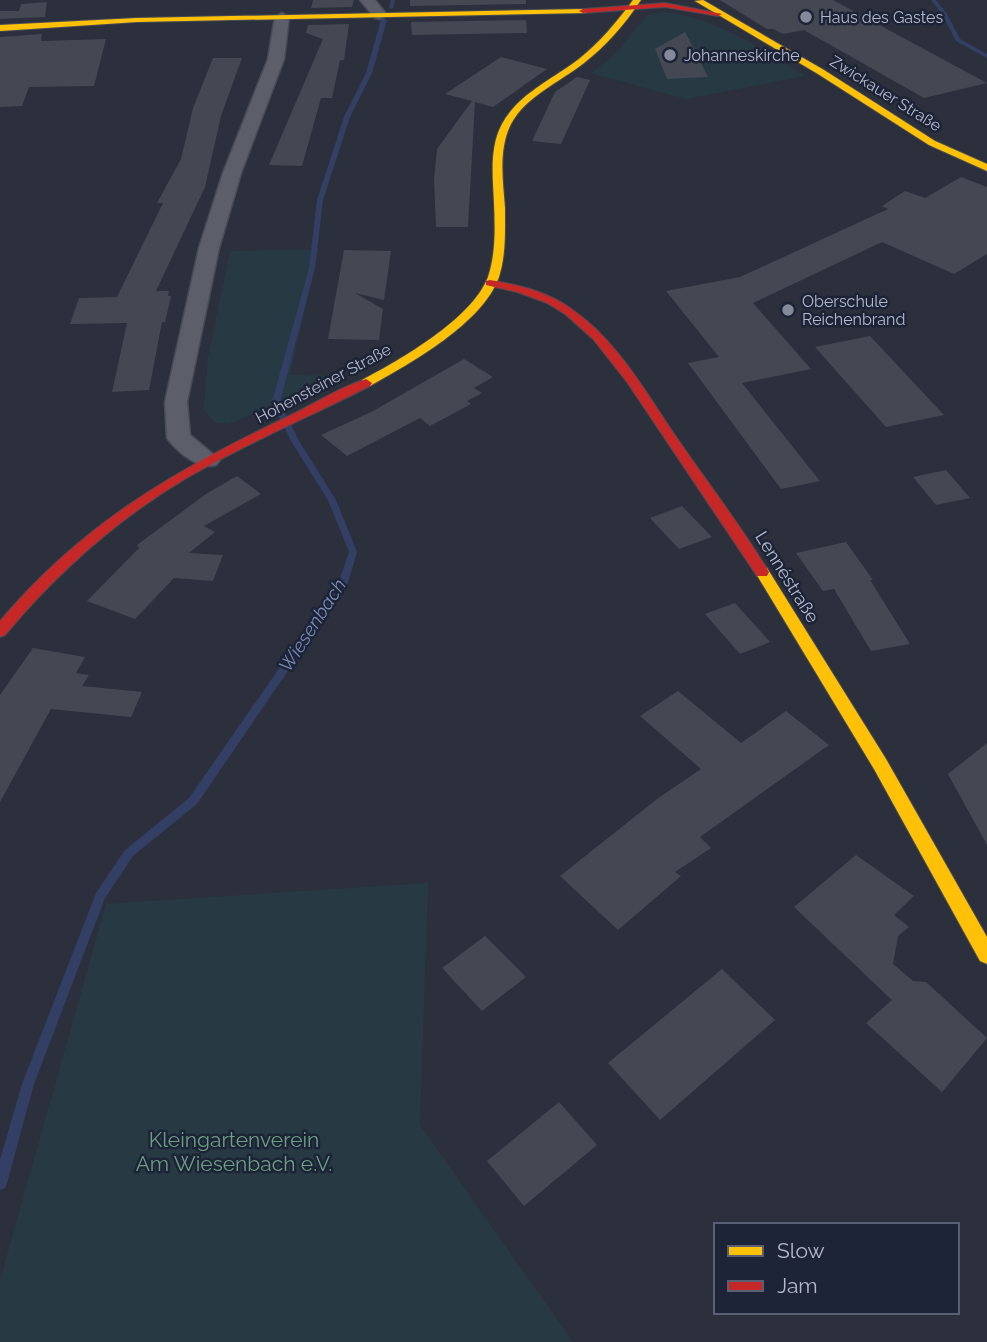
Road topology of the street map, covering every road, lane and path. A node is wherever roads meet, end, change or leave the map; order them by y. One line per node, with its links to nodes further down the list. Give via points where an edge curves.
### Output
1 (367, 0): 5 (street)
2 (697, 0): 4 (main road, Zwickauer Straße)
3 (634, 4): 4 (main road); 5 (main road, via 598,11); 9 (main road, Hohensteiner Straße, via 579,63 521,104 500,135 498,261)
4 (718, 14): 8 (main road, Zwickauer Straße, via 821,72 932,143)
5 (380, 15): 6 (main road)
6 (282, 17): 7 (main road); 10 (street, via 276,60 232,173 209,248 176,401 179,438)
7 (0, 28)
8 (987, 168)
9 (490, 283): 10 (main road, Hohensteiner Straße, via 476,302 418,352 367,383); 12 (main road, Lennéstraße, via 558,305 607,349 770,584)
10 (208, 460): 11 (main road, Hohensteiner Straße, via 85,544)
11 (0, 631)
12 (987, 955)

